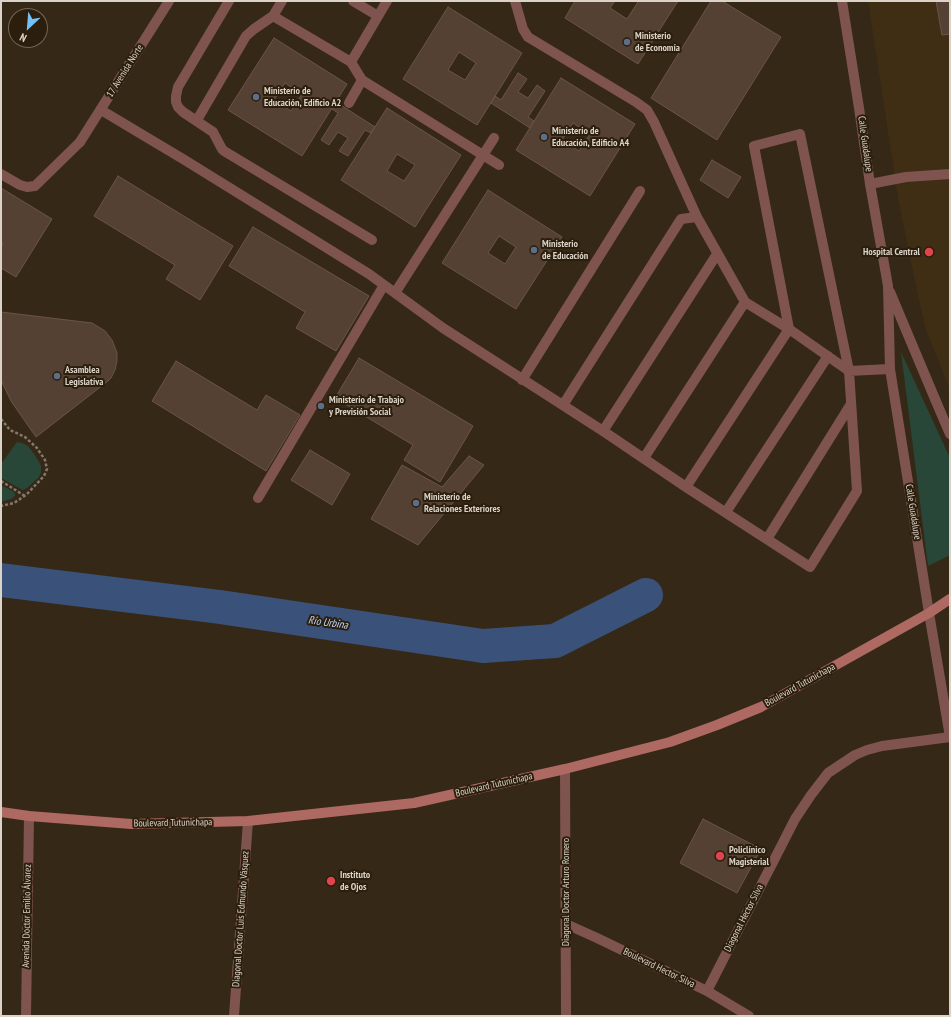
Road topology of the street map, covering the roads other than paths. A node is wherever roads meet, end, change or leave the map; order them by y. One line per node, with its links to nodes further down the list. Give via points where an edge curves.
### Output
1 (169, 1): 13 (street, 17 Avenida Norte)
2 (229, 1): 14 (street, via 177,90 178,107)
3 (282, 1): 8 (street)
4 (354, 1): 9 (street)
5 (387, 1): 9 (street)
6 (516, 1): 22 (street, via 528,38 642,105 654,122)
7 (842, 1): 20 (street, Calle Guadalupe)
8 (273, 16): 10 (street); 14 (street, via 246,36)
9 (378, 16): 10 (street)
10 (351, 62): 11 (street)
11 (362, 80): 12 (street); 16 (street)
12 (349, 103)
13 (101, 110): 18 (street, 17 Avenida Norte, via 80,142 36,186 20,185); 25 (street)
14 (197, 120): 23 (street, via 213,132 224,151)
15 (494, 138): 16 (street)
16 (483, 155): 17 (street); 27 (street)
17 (499, 165)
18 (1, 174)
19 (950, 174): 20 (street, via 906,177)
20 (870, 184): 26 (street, Calle Guadalupe)
21 (640, 191): 33 (street)
22 (697, 217): 24 (street); 35 (street, via 681,219)
23 (372, 240)
24 (717, 254): 28 (street); 36 (street)
25 (384, 285): 27 (street); 40 (street)
26 (888, 286): 31 (street, Calle Guadalupe); 37 (street, Calle Guadalupe)
27 (395, 293): 33 (street, via 442,328)
28 (745, 302): 29 (street); 38 (street)
29 (789, 329): 30 (street); 32 (street, via 754,146 800,134); 39 (street)
30 (828, 356): 32 (street); 41 (street)
31 (890, 369): 32 (street); 44 (street, Calle Guadalupe)
32 (849, 371): 34 (street)
33 (522, 380): 35 (street)
34 (851, 404): 42 (street); 42 (street, via 857,491 810,567)
35 (563, 405): 36 (street)
36 (603, 431): 38 (street)
37 (950, 434)
38 (644, 458): 39 (street)
39 (686, 487): 41 (street)
40 (258, 498)
41 (726, 512): 42 (street)
42 (767, 539)
43 (950, 599): 44 (main road, Boulevard Tutunichapa)
44 (928, 613): 45 (street, Calle Guadalupe); 46 (main road, Boulevard Tutunichapa, via 761,708 670,742)
45 (950, 737): 51 (street, Diagonal Hector Silva, via 867,750 828,773 795,819)
46 (565, 769): 49 (main road, Boulevard Tutunichapa, via 414,803); 50 (street, Diagonal Doctor Arturo Romero)
47 (1, 812): 48 (main road, Boulevard Tutunichapa)
48 (29, 816): 49 (main road, Boulevard Tutunichapa, via 131,824); 52 (street, Avenida Doctor Emilio Álvarez)
49 (248, 822): 53 (street, Diagonal Doctor Luis Edmundo Vásquez)
50 (566, 924): 51 (street, Boulevard Hector Silva); 54 (street, Diagonal Doctor Arturo Romero)
51 (707, 991): 55 (street, Boulevard Hector Silva)
52 (26, 1016)
53 (234, 1016)
54 (566, 1016)
55 (749, 1016)

